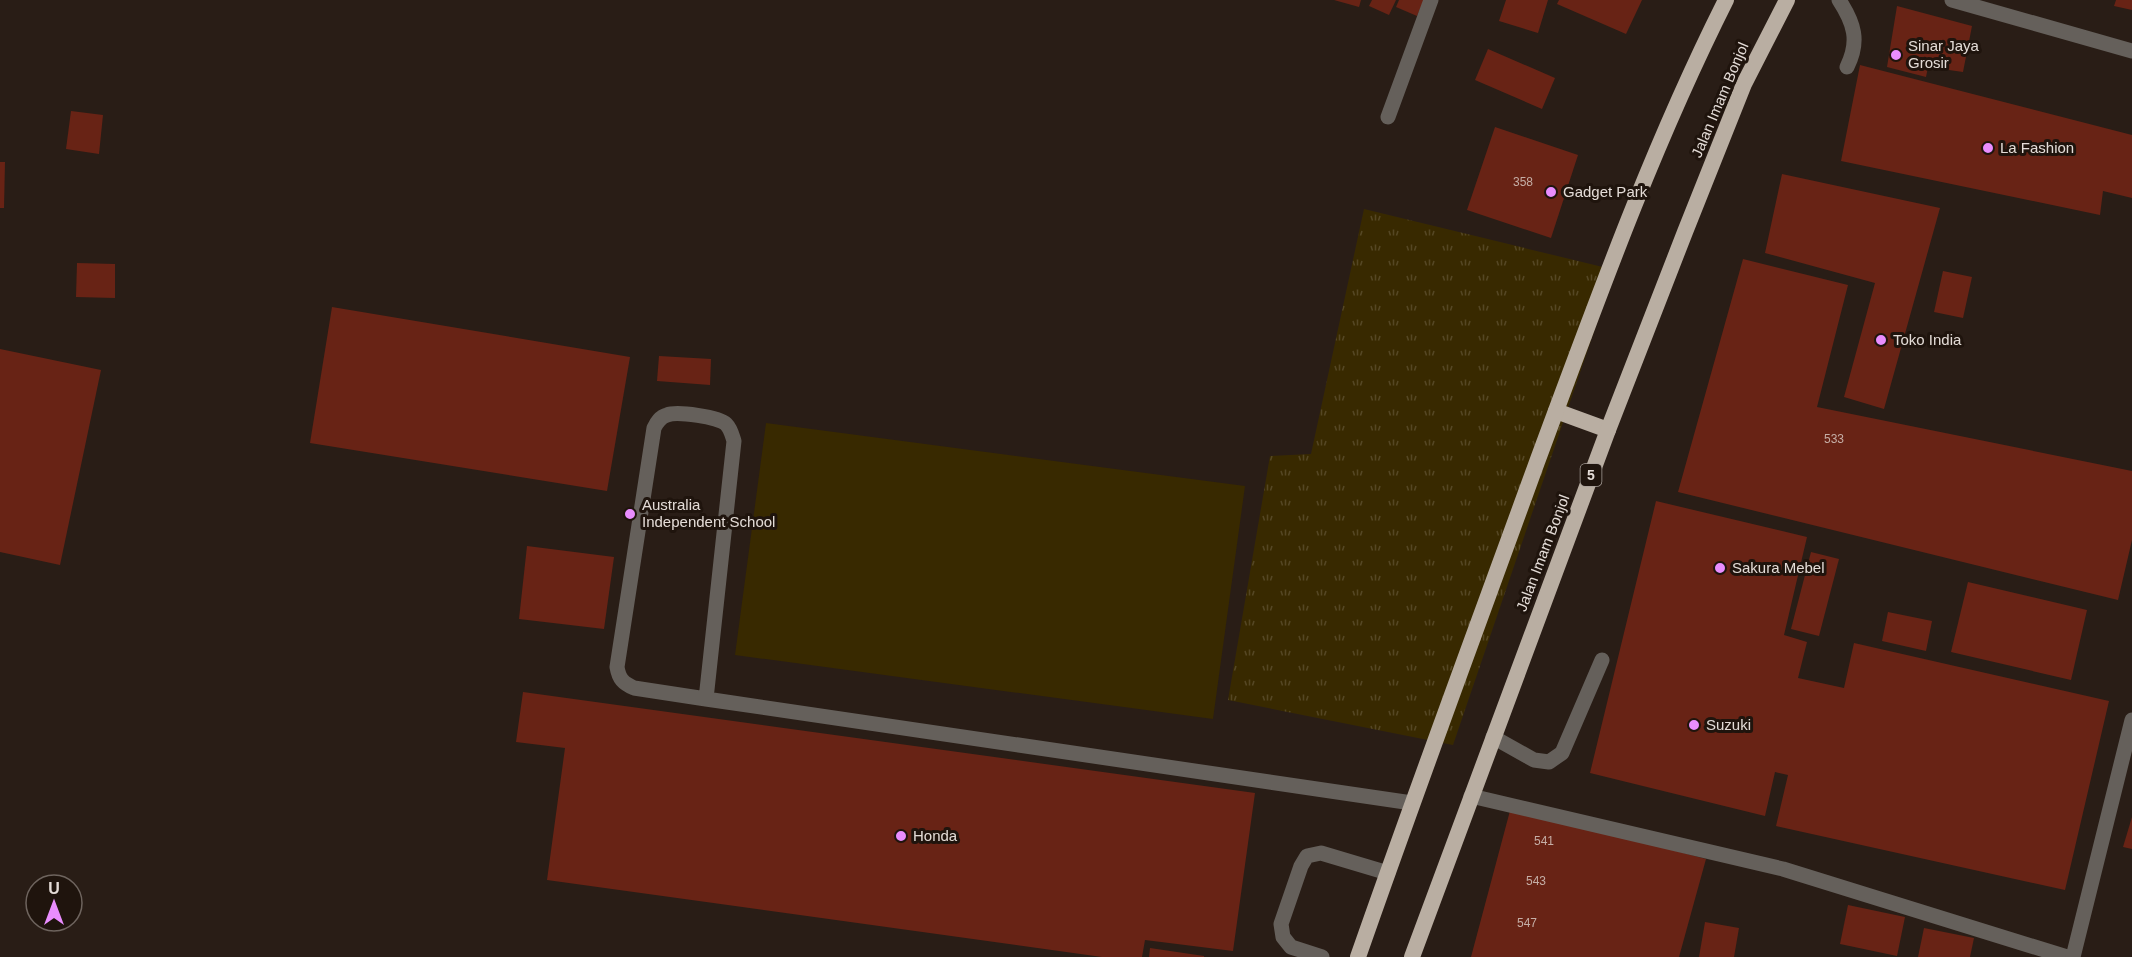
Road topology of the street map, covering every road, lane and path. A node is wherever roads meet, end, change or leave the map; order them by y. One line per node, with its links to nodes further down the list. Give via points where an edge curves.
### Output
1 (1431, 0): 8 (street)
2 (1726, 0): 9 (highway, via 1691,69 1631,212)
3 (1787, 0): 10 (highway, Jalan Imam Bonjol / 5, via 1744,84)
4 (1839, 0): 7 (street, via 1850,15 1854,34 1854,51)
5 (1952, 0): 6 (street)
6 (2132, 51)
7 (1847, 67)
8 (1388, 117)
9 (1556, 411): 10 (highway); 16 (highway)
10 (1608, 430): 14 (highway, Jalan Imam Bonjol / 5)
11 (1602, 660): 14 (street, via 1562,753 1548,762 1534,760)
12 (706, 699): 12 (street, via 634,688 618,676 617,667 654,428 658,420 675,413 718,419 726,424 734,441); 16 (street)
13 (2132, 720): 22 (street)
14 (1493, 737): 15 (highway, Jalan Imam Bonjol / 5)
15 (1471, 796): 20 (highway, Jalan Imam Bonjol / 5); 21 (street, via 1783,868)
16 (1412, 803): 17 (highway)
17 (1388, 873): 18 (street, via 1321,853 1306,856 1281,924 1282,937 1291,947); 19 (highway)
18 (1322, 957)
19 (1358, 957)
20 (1412, 957)
21 (2067, 957)
22 (2073, 957)

